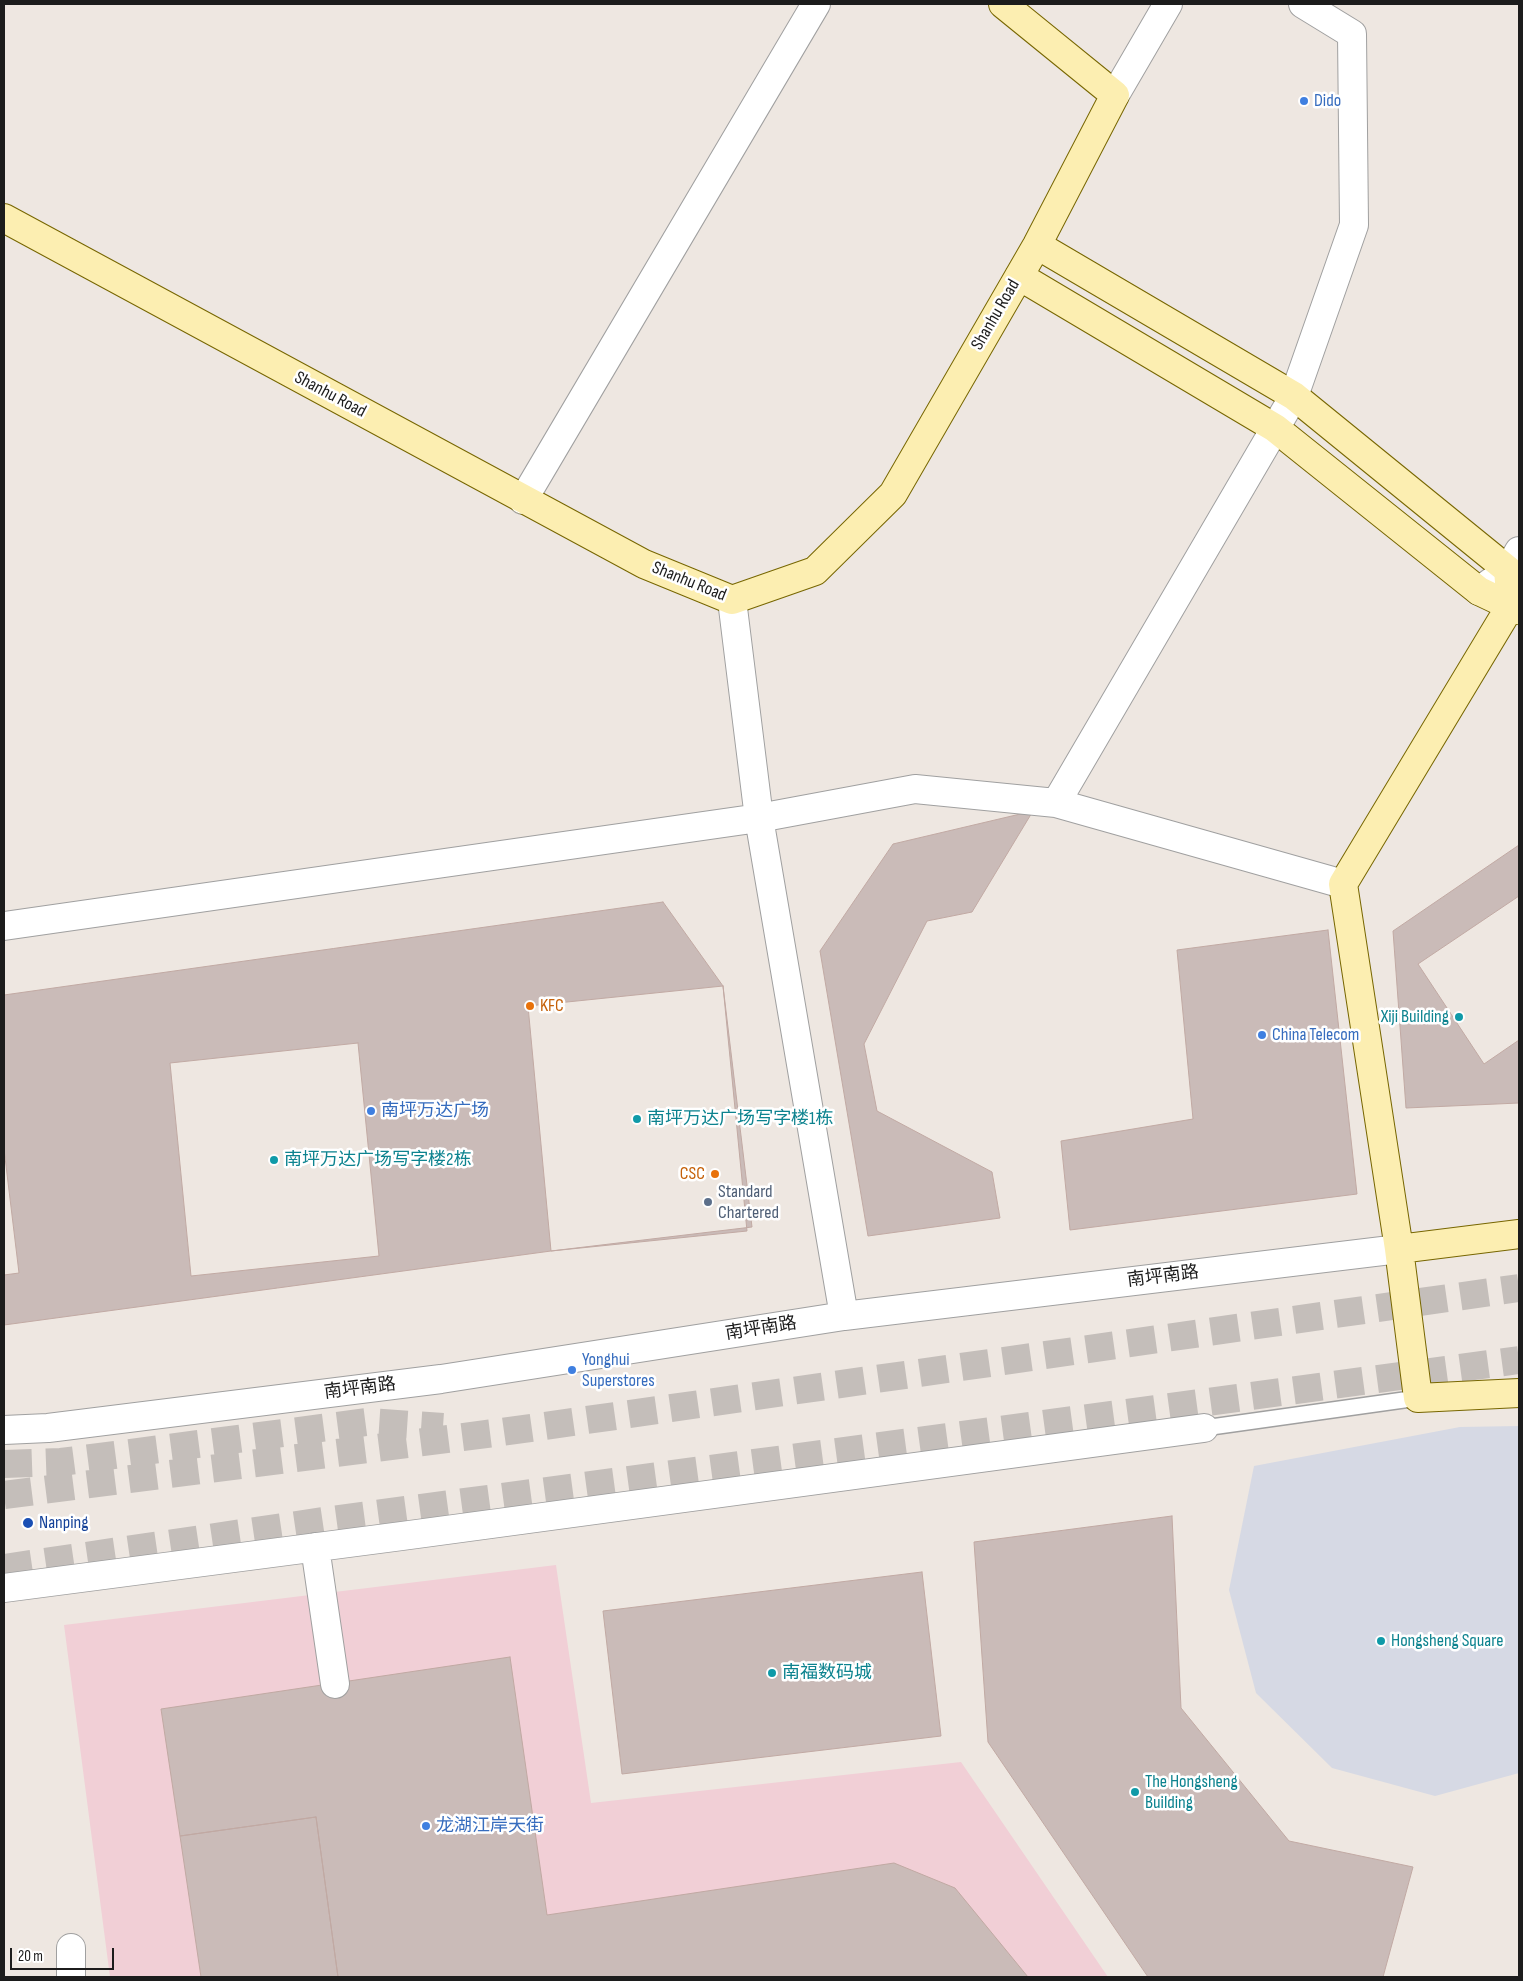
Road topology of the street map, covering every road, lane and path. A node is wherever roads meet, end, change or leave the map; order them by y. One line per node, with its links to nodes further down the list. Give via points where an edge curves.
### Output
1 (816, 4): 11 (street)
2 (1002, 4): 5 (street)
3 (1168, 4): 5 (street, Shanhu Road)
4 (1303, 4): 9 (street, via 1352,34 1354,225)
5 (1115, 95): 7 (street, Shanhu Road)
6 (4, 218): 11 (street, Shanhu Road)
7 (1037, 244): 8 (street, Shanhu Road); 9 (street)
8 (1019, 276): 10 (street); 14 (street, Shanhu Road, via 892,494 815,571)
9 (1294, 396): 10 (street); 12 (street)
10 (1276, 428): 13 (street); 16 (street)
11 (523, 500): 14 (street, Shanhu Road, via 644,564)
12 (1513, 560): 13 (street); 15 (street)
13 (1479, 590): 15 (street)
14 (732, 600): 17 (street)
15 (1515, 608): 18 (street)
16 (1056, 803): 17 (street, via 915,789); 18 (street)
17 (759, 818): 19 (street); 22 (street)
18 (1343, 884): 21 (street)
19 (4, 926)
20 (1519, 1234): 21 (street, 南坪南路)
21 (1399, 1249): 22 (street, 南坪南路); 24 (street)
22 (844, 1316): 26 (street, 南坪南路, via 441,1379 48,1428)
23 (1519, 1393): 24 (street)
24 (1418, 1398): 25 (lane)
25 (1204, 1428): 27 (street)
26 (4, 1430)
27 (315, 1548): 28 (street); 29 (street)
28 (4, 1588)
29 (335, 1684)
30 (71, 1948): 31 (street)
31 (72, 1977)

